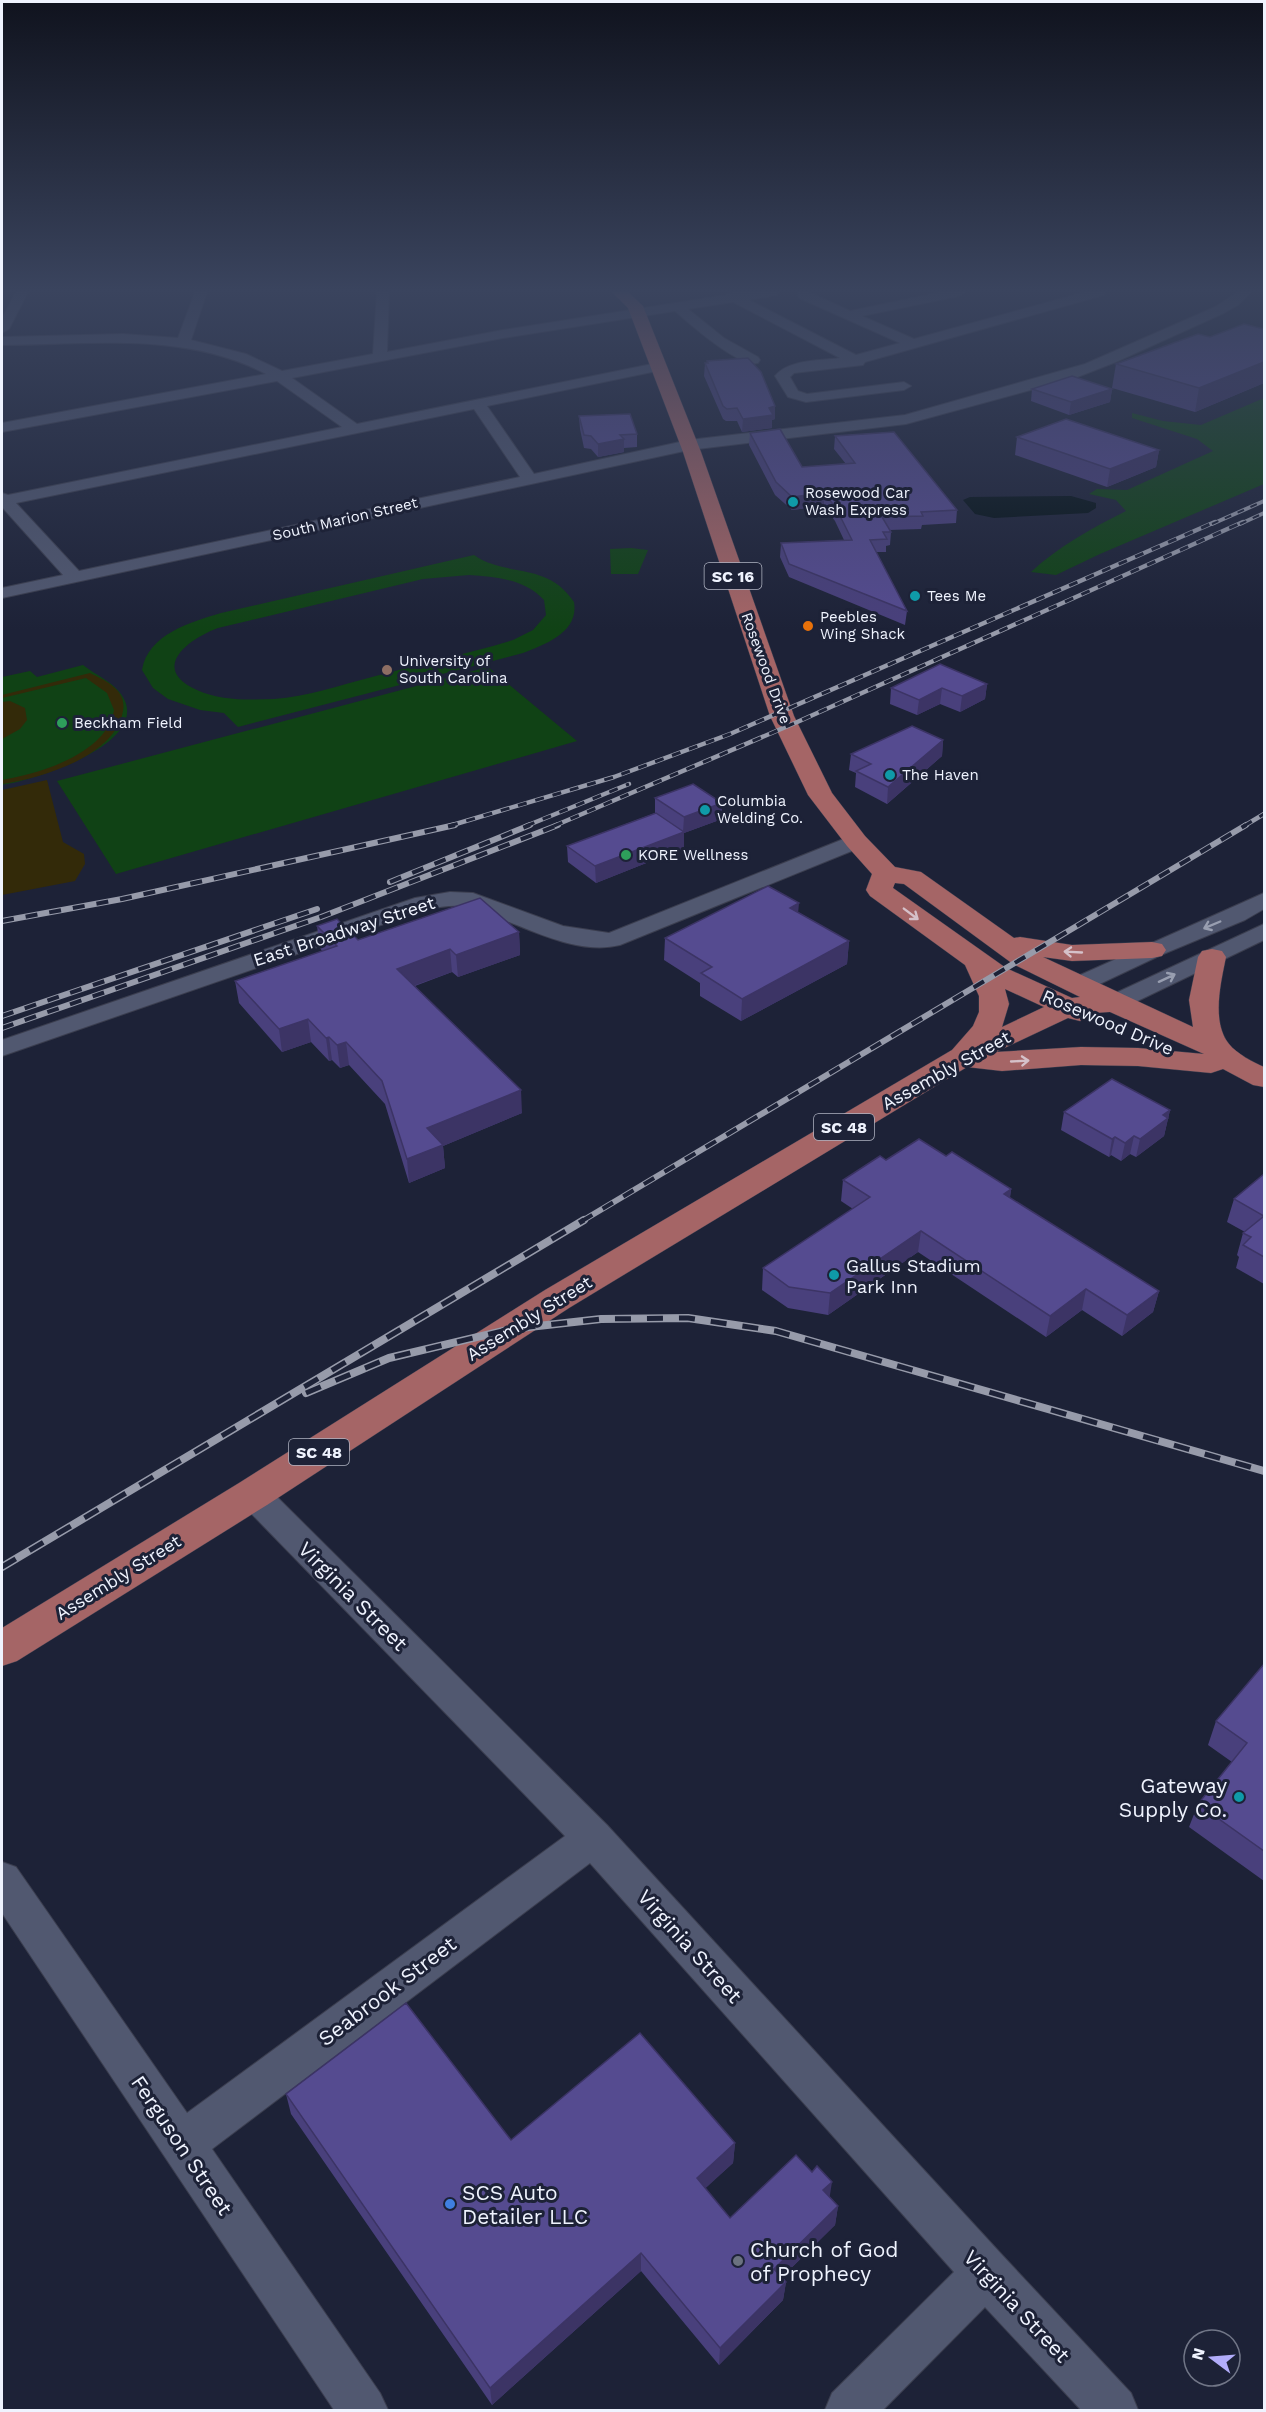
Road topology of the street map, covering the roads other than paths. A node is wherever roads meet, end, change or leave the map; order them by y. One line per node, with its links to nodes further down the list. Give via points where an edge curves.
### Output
1 (123, 405): 9 (street)
2 (319, 405): 10 (street)
3 (469, 405): 10 (street)
4 (478, 405): 12 (street)
5 (672, 405): 11 (main road, Rosewood Drive / SC 16)
6 (940, 405): 8 (street)
7 (954, 405): 8 (street, South Marion Street)
8 (945, 407): 11 (street, South Marion Street, via 906,419)
9 (2, 428)
10 (353, 428): 13 (street)
11 (689, 445): 12 (street, South Marion Street); 16 (main road, Rosewood Drive / SC 16, via 782,716 820,795)
12 (529, 478): 14 (street, South Marion Street)
13 (2, 500): 14 (street)
14 (74, 576): 15 (street, South Marion Street)
15 (2, 593)
16 (856, 842): 17 (main road, Rosewood Drive / SC 16); 26 (street, East Broadway Street, via 612,940 556,932 472,900 423,903)
17 (886, 873): 20 (main road, Rosewood Drive, via 912,878); 23 (main road, Rosewood Drive, one-way to 23, via 879,890)
18 (1264, 900): 21 (street, one-way to 21)
19 (1264, 931): 22 (street)
20 (1000, 942): 21 (main road, one-way to 20, via 1072,952); 24 (main road, Rosewood Drive)
21 (1152, 950): 24 (street)
22 (1212, 957): 25 (street, one-way to 22); 28 (main road, via 1203,1000 1207,1026)
23 (978, 961): 24 (main road, Rosewood Drive, via 996,974); 27 (main road, via 994,1007 989,1026)
24 (1073, 996): 25 (main road, Assembly Street); 27 (main road, Assembly Street / SC 48); 28 (main road, Rosewood Drive)
25 (1114, 1003): 28 (main road, Rosewood Drive)
26 (2, 1048)
27 (962, 1057): 28 (main road, one-way to 28, via 1002,1062 1081,1056 1138,1057); 29 (main road, Assembly Street / SC 48, via 557,1299)
28 (1233, 1064)
29 (253, 1494): 30 (main road, Assembly Street / SC 48); 31 (street, Virginia Street)
30 (2, 1649)
31 (592, 1838): 33 (street, Seabrook Street); 34 (street, Virginia Street)
32 (2, 1880): 33 (street, Ferguson Street)
33 (182, 2144): 35 (street, Ferguson Street)
34 (986, 2273): 36 (street); 37 (street, Virginia Street)
35 (363, 2410)
36 (849, 2410)
37 (1114, 2410)

